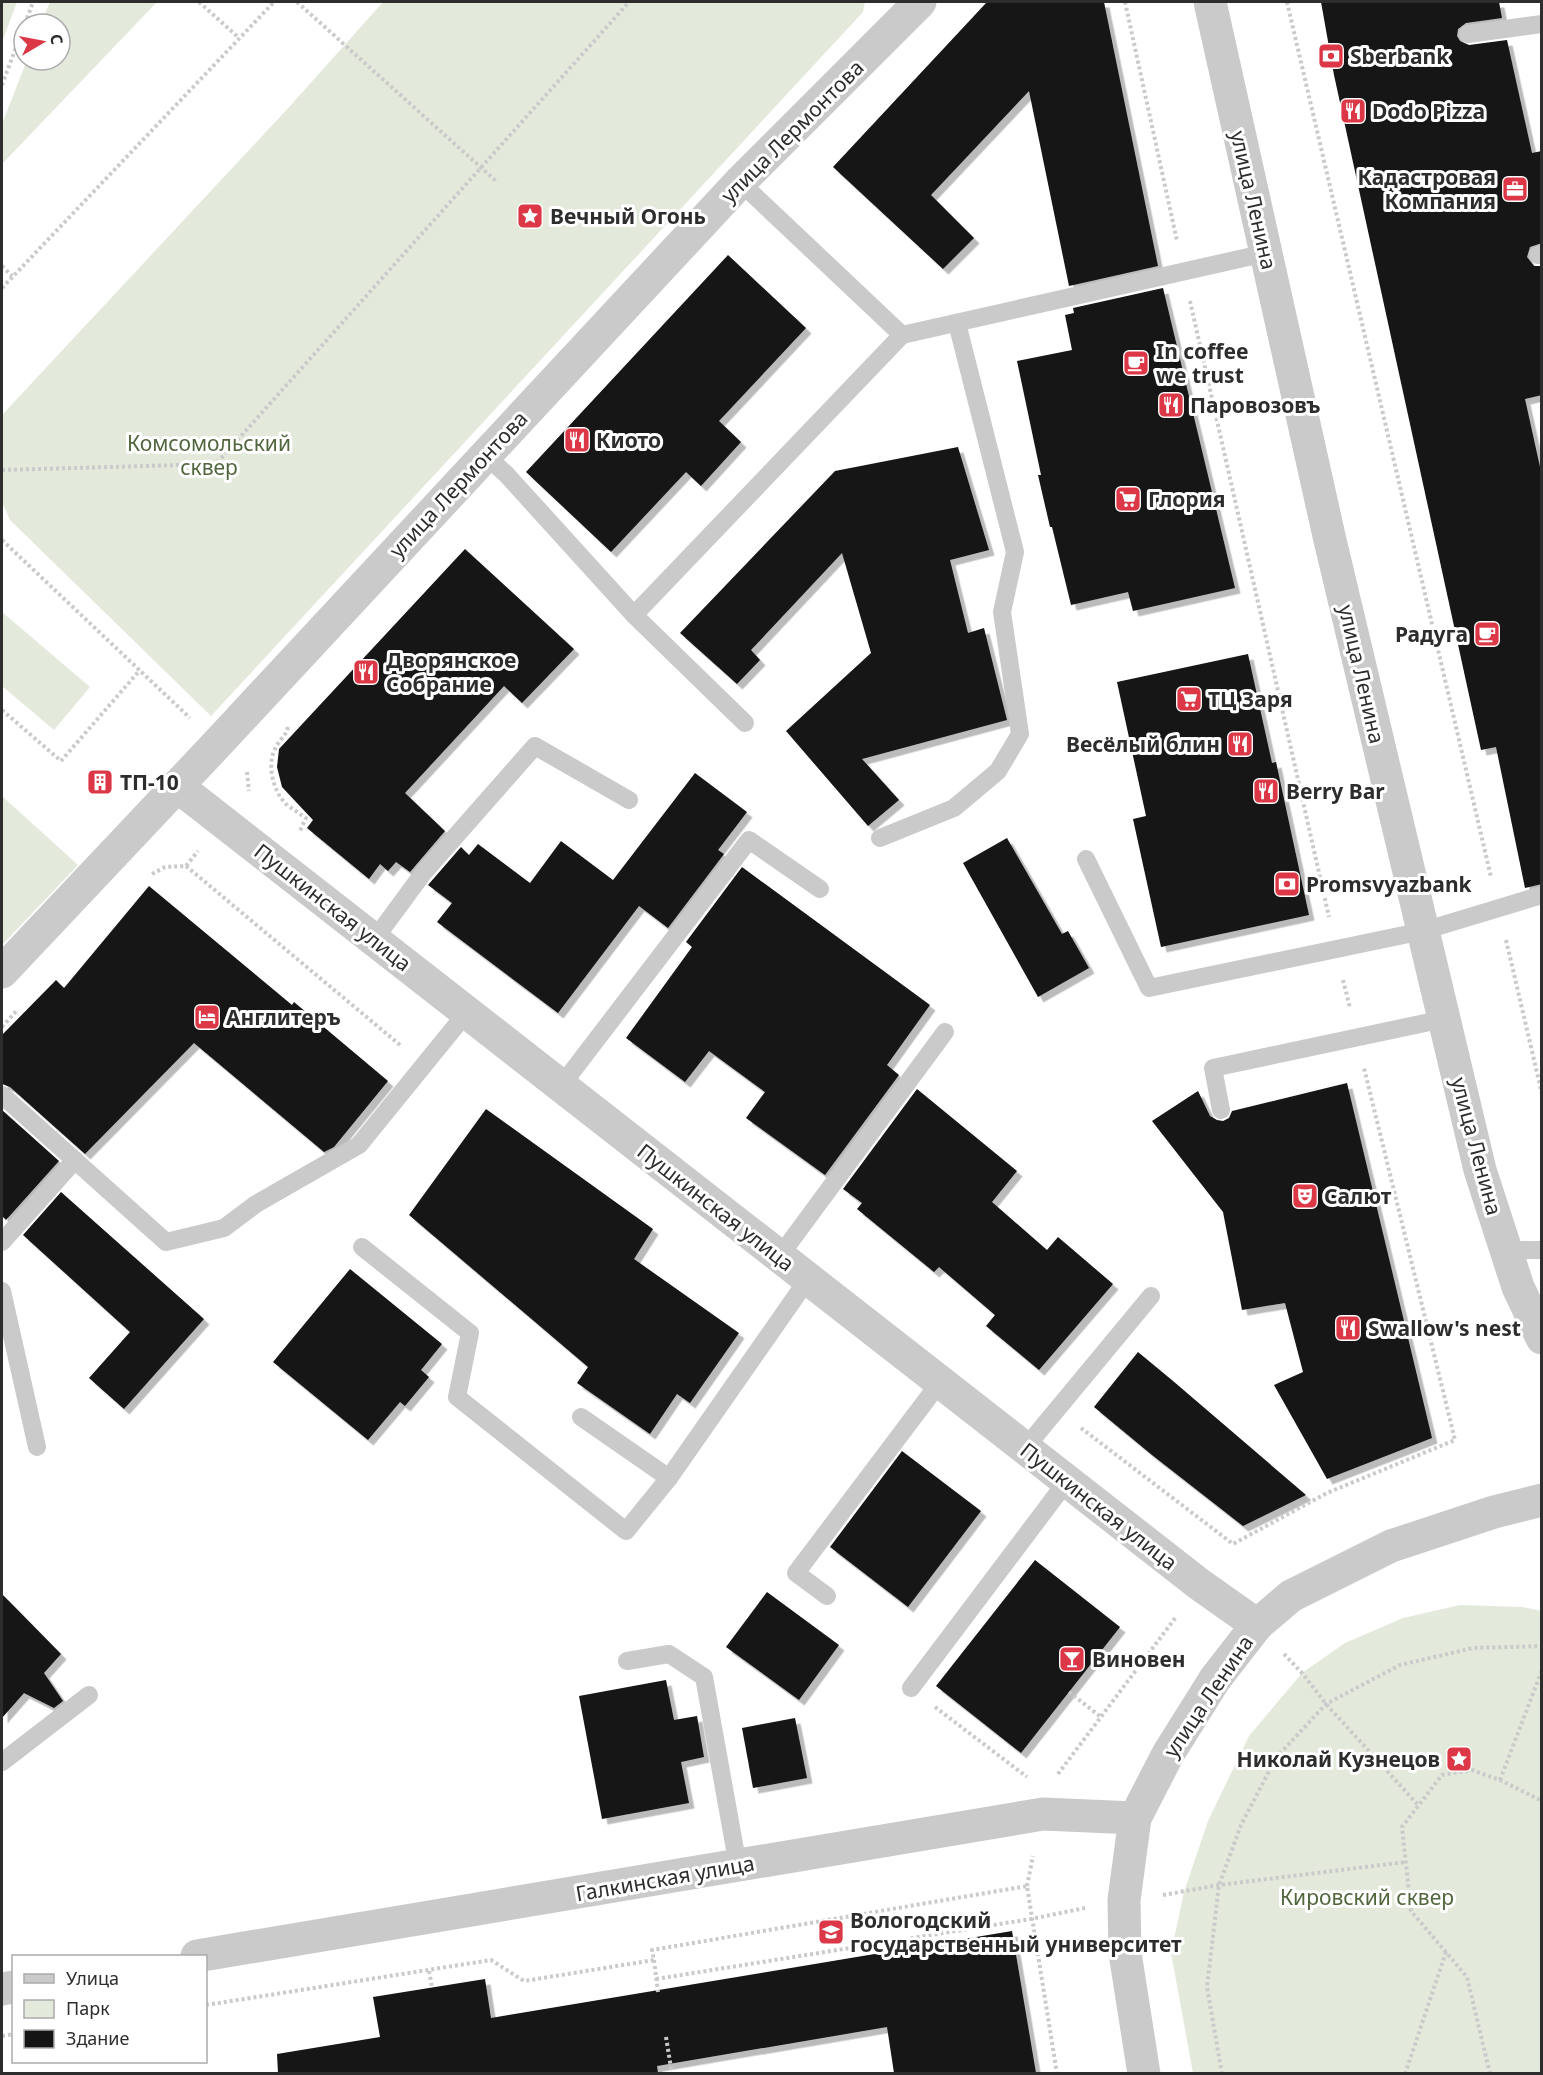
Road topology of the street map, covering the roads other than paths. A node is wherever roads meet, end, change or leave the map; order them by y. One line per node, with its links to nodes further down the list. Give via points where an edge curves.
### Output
1 (920, 2): 5 (street, улица Лермонтова)
2 (1210, 2): 6 (street, улица Ленина)
3 (1542, 24): 4 (lane)
4 (1468, 34)
5 (740, 182): 8 (lane); 9 (street, улица Лермонтова)
6 (1266, 253): 7 (lane); 18 (street, улица Ленина)
7 (957, 323): 8 (lane); 14 (lane, via 1015,552 1002,612 1020,734 998,771 954,808)
8 (903, 335): 10 (lane)
9 (485, 454): 10 (lane); 12 (street, улица Лермонтова)
10 (634, 615): 11 (lane)
11 (745, 723)
12 (177, 786): 19 (street, Пушкинская улица); 20 (street, улица Лермонтова)
13 (629, 800): 19 (lane, via 535,746 424,872)
14 (880, 838)
15 (1086, 859): 18 (lane, via 1149,988)
16 (820, 889): 24 (lane, via 749,840)
17 (1542, 896): 18 (lane)
18 (1423, 932): 22 (street, улица Ленина)
19 (374, 940): 21 (street, Пушкинская улица)
20 (2, 972)
21 (467, 1012): 24 (street, Пушкинская улица); 27 (lane, via 359,1145 256,1204 224,1228 166,1242)
22 (1444, 1019): 26 (lane, via 1213,1068); 30 (street, улица Ленина, via 1480,1170)
23 (945, 1032): 32 (lane)
24 (561, 1086): 32 (street, Пушкинская улица)
25 (2, 1095): 27 (lane)
26 (1221, 1110)
27 (75, 1160): 28 (lane)
28 (2, 1242)
29 (362, 1247): 41 (lane, via 470,1334 457,1397 626,1531)
30 (1506, 1250): 31 (lane); 36 (street, улица Ленина)
31 (1542, 1250)
32 (779, 1257): 33 (street, Пушкинская улица)
33 (808, 1279): 37 (street, Пушкинская улица); 41 (lane)
34 (2, 1292): 39 (lane)
35 (1151, 1296): 40 (lane)
36 (1542, 1338)
37 (940, 1382): 40 (street, Пушкинская улица); 44 (lane, via 796,1572)
38 (581, 1417): 41 (lane)
39 (37, 1447)
40 (1025, 1448): 42 (street, Пушкинская улица)
41 (669, 1478)
42 (1067, 1481): 45 (street, Пушкинская улица); 47 (lane)
43 (1542, 1500): 45 (street, улица Ленина, via 1391,1546 1291,1596)
44 (827, 1596)
45 (1257, 1625): 50 (street, улица Ленина, via 1215,1678 1168,1754)
46 (627, 1661): 51 (lane, via 669,1654 704,1677)
47 (911, 1689)
48 (89, 1695): 49 (lane)
49 (2, 1762)
50 (1135, 1818): 51 (street, Галкинская улица, via 1042,1814); 53 (street, улица Ленина, via 1124,1900 1125,1953)
51 (738, 1866): 52 (street, Галкинская улица)
52 (203, 1955)
53 (1144, 2073)

